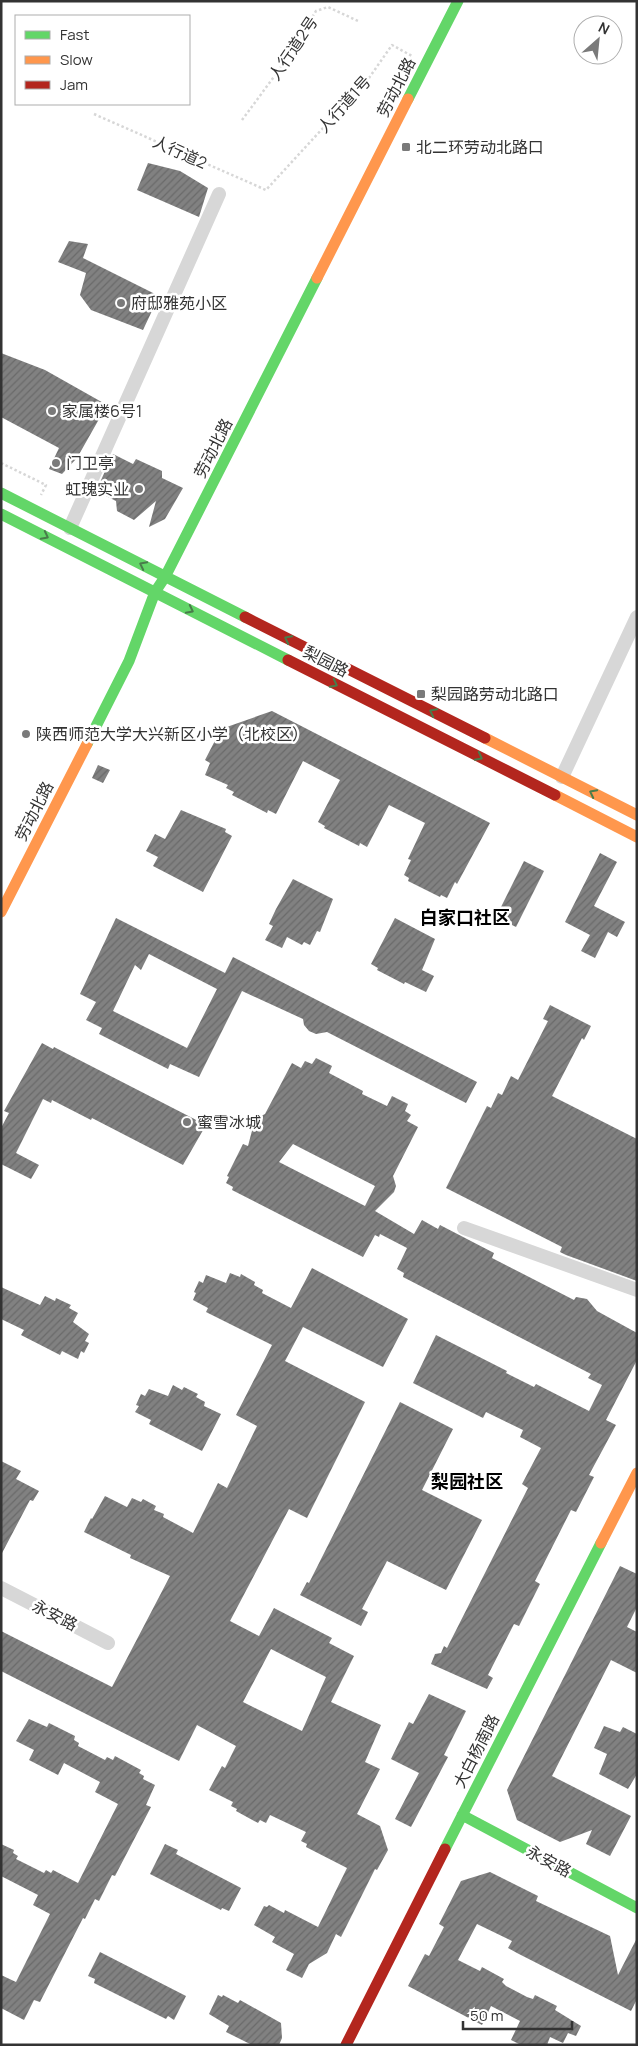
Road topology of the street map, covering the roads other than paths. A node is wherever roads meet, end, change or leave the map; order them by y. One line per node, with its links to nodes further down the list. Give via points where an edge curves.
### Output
1 (458, 1): 6 (street, 劳动北路)
2 (219, 194): 5 (street)
3 (1, 493): 5 (street, 梨园路)
4 (1, 514): 7 (street, 梨园路, one-way to 7)
5 (70, 528): 6 (street, 梨园路, one-way to 5)
6 (166, 577): 7 (street, 劳动北路); 9 (street, 梨园路, one-way to 6)
7 (155, 592): 11 (street, 梨园路, one-way to 11); 12 (street, 劳动北路, via 129,661)
8 (637, 618): 9 (street)
9 (562, 777): 10 (street, 梨园路, one-way to 9)
10 (637, 815)
11 (637, 837)
12 (1, 912)
13 (464, 1228): 14 (street)
14 (637, 1290)
15 (637, 1473): 18 (street, 大白杨南路)
16 (1, 1588): 17 (street, 永安路)
17 (108, 1643)
18 (462, 1815): 19 (street, 永安路); 20 (street, 大白杨南路)
19 (637, 1908)
20 (346, 2045)

